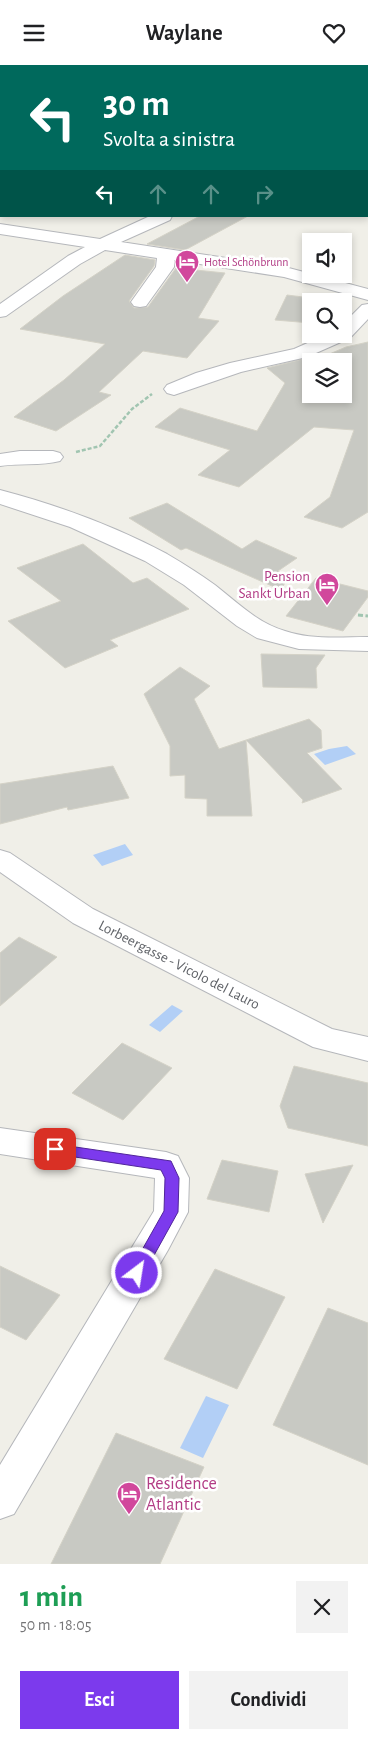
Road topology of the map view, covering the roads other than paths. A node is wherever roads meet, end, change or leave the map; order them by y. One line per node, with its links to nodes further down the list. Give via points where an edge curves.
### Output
1 (162, 217): 3 (street)
2 (0, 229): 3 (street)
3 (101, 245): 4 (street); 8 (street)
4 (166, 254): 5 (street, via 285,271); 6 (street, via 165,267)
5 (368, 295)
6 (140, 302)
7 (368, 309): 9 (street)
8 (0, 312)
9 (352, 324)
10 (322, 343): 11 (street, via 300,353 237,367)
11 (174, 389)
12 (53, 457): 13 (street)
13 (0, 460)
14 (0, 497): 15 (street, via 92,527 154,556 198,584 243,619 277,637 306,642)
15 (368, 644)
16 (0, 859): 17 (street, Lorbeergasse - Vicolo del Lauro, via 83,916 324,1039)
17 (368, 1049)
18 (0, 1141): 19 (street, via 166,1165 172,1178 171,1212 164,1226)
19 (0, 1501)

